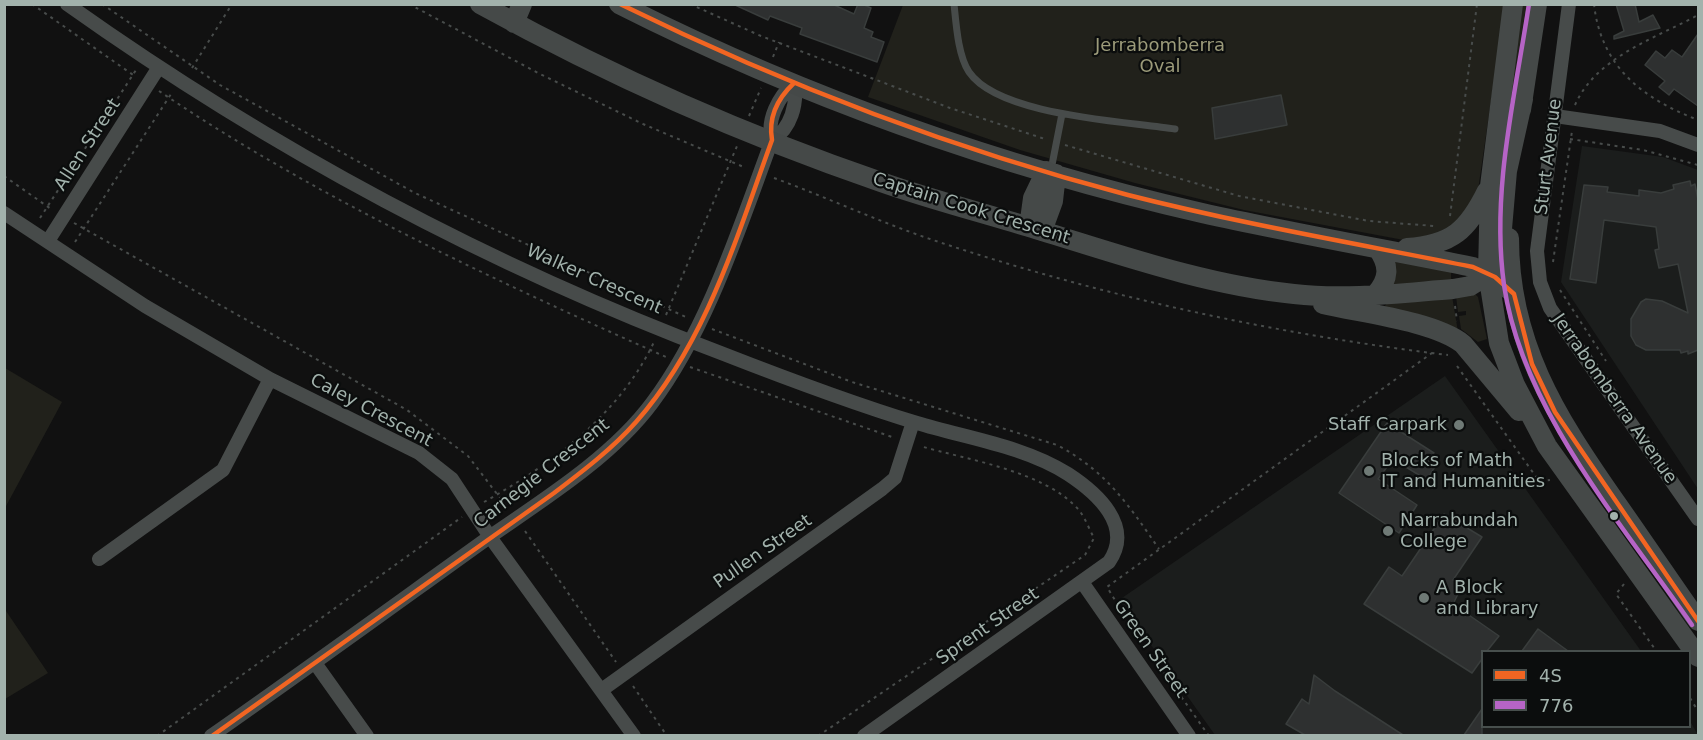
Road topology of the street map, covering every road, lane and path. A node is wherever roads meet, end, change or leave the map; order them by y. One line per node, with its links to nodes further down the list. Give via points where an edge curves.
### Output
1 (32, 4): 23 (path)
2 (67, 4): 18 (street, Walker Crescent)
3 (102, 4): 21 (path)
4 (232, 4): 21 (path)
5 (409, 4): 39 (path, via 540,74)
6 (480, 4): 15 (main road, Captain Cook Crescent)
7 (522, 4): 15 (main road)
8 (954, 4): 29 (lane, via 958,38 969,72 993,92)
9 (1477, 4): 45 (path)
10 (1514, 4): 43 (main road)
11 (1537, 4): 28 (main road, Sturt Avenue)
12 (1569, 4): 30 (street, Sturt Avenue)
13 (1594, 4): 19 (path, via 1600,34)
14 (632, 7): 22 (main road)
15 (506, 14): 33 (main road, Captain Cook Crescent, via 682,103)
16 (1698, 15): 19 (path)
17 (779, 42): 22 (path)
18 (145, 57): 20 (street, Walker Crescent); 23 (path)
19 (1614, 60): 31 (path, via 1586,84); 32 (path, via 1656,102)
20 (159, 67): 24 (street, Walker Crescent); 26 (street, Allen Street)
21 (193, 67): 24 (path); 59 (path, via 415,193)
22 (767, 71): 25 (main road); 33 (path)
23 (133, 74): 26 (path); 47 (path)
24 (180, 81): 27 (path); 62 (street, Walker Crescent, via 317,162 453,235)
25 (794, 82): 37 (street, Carnegie Crescent, via 783,93 769,128); 41 (main road, via 894,123)
26 (148, 84): 27 (path); 48 (street, Allen Street)
27 (169, 98): 50 (path); 65 (path, via 210,126 441,254)
28 (1523, 99): 52 (main road, via 1506,178 1501,249); 56 (main road, Sturt Avenue, via 1510,216)
29 (1062, 114): 34 (lane); 41 (lane)
30 (1555, 116): 31 (street); 35 (street, Sturt Avenue)
31 (1573, 118): 36 (path); 38 (street, via 1660,131)
32 (1698, 120)
33 (744, 129): 37 (main road, Captain Cook Crescent); 39 (path)
34 (1175, 129)
35 (1552, 136): 36 (path); 58 (street, Sturt Avenue, via 1537,257 1540,282)
36 (1571, 139): 40 (path, via 1654,152); 51 (path)
37 (772, 140): 42 (street, Carnegie Crescent); 46 (main road, Captain Cook Crescent, via 881,183)
38 (1698, 145)
39 (730, 163): 42 (path); 59 (path)
40 (1698, 165)
41 (1051, 172): 46 (main road, via 1033,198); 49 (main road, via 1201,212)
42 (760, 173): 61 (street, Carnegie Crescent); 66 (path, via 929,238 1033,271 1261,324)
43 (1490, 186): 49 (main road, via 1471,220 1451,238 1428,246); 52 (main road)
44 (4, 213): 47 (street, Caley Crescent)
45 (1448, 227)
46 (1035, 229): 54 (main road, Captain Cook Crescent)
47 (32, 231): 48 (street, Caley Crescent)
48 (48, 241): 50 (street, Caley Crescent)
49 (1378, 249): 52 (main road); 55 (main road, via 1388,272)
50 (67, 254): 69 (street, Caley Crescent, via 145,306)
51 (1552, 266)
52 (1488, 273): 55 (main road, Captain Cook Crescent, via 1466,287); 56 (main road); 72 (main road, via 1508,370)
53 (1557, 286): 68 (path)
54 (1248, 288): 55 (main road, Captain Cook Crescent, via 1325,297); 72 (main road, via 1430,327 1452,336 1463,344)
55 (1376, 294)
56 (1514, 294): 60 (main road, Sturt Avenue)
57 (1455, 301): 63 (path)
58 (1550, 308): 75 (street, Jerrabomberra Avenue)
59 (669, 310): 61 (path); 62 (path)
60 (1520, 317): 80 (main road, Jerrabomberra Avenue, via 1533,364 1555,412)
61 (698, 323): 64 (street, Carnegie Crescent); 78 (path, via 842,378 1057,445 1104,477 1127,502)
62 (660, 329): 64 (street, Walker Crescent); 65 (path)
63 (1459, 330)
64 (691, 341): 67 (street, Carnegie Crescent); 70 (street, Walker Crescent)
65 (650, 350): 67 (path); 74 (path, via 632,382 586,432)
66 (1432, 353): 73 (path, via 1450,355 1539,481 1549,479); 78 (path)
67 (680, 363): 71 (path); 76 (street, Carnegie Crescent, via 651,405 616,443)
68 (1608, 363)
69 (270, 379): 74 (street, Caley Crescent, via 419,453 452,478); 79 (street, via 223,470)
70 (914, 422): 71 (street, Pullen Street); 77 (street, Walker Crescent, via 1028,455 1057,468 1100,502 1116,524)
71 (907, 442): 90 (street, Pullen Street, via 894,478 882,489); 95 (path, via 1046,485 1079,510 1094,538 1085,555)
72 (1545, 443): 83 (main road)
73 (1556, 484)
74 (473, 509): 76 (street, Caley Crescent); 91 (path)
75 (1698, 519)
76 (490, 537): 89 (street, Carnegie Crescent); 90 (street, Caley Crescent)
77 (1119, 537): 81 (street, Sprent Street, via 1109,561)
78 (1159, 549): 85 (path, via 1107,587)
79 (99, 559)
80 (1655, 559): 83 (main road, via 1655,576); 84 (main road, Jerrabomberra Avenue)
81 (1082, 582): 96 (street, Sprent Street); 97 (street, Green Street)
82 (1624, 582): 87 (path, via 1623,589 1616,594)
83 (1648, 585): 88 (main road)
84 (1698, 621)
85 (1134, 630)
86 (1147, 649): 98 (path)
87 (1656, 650)
88 (1698, 657)
89 (315, 663): 92 (street, Carnegie Crescent); 93 (street)
90 (603, 688): 94 (street, Caley Crescent)
91 (157, 735)
92 (211, 735)
93 (367, 735)
94 (634, 735)
95 (818, 735)
96 (864, 735)
97 (1189, 735)
98 (1209, 735)

